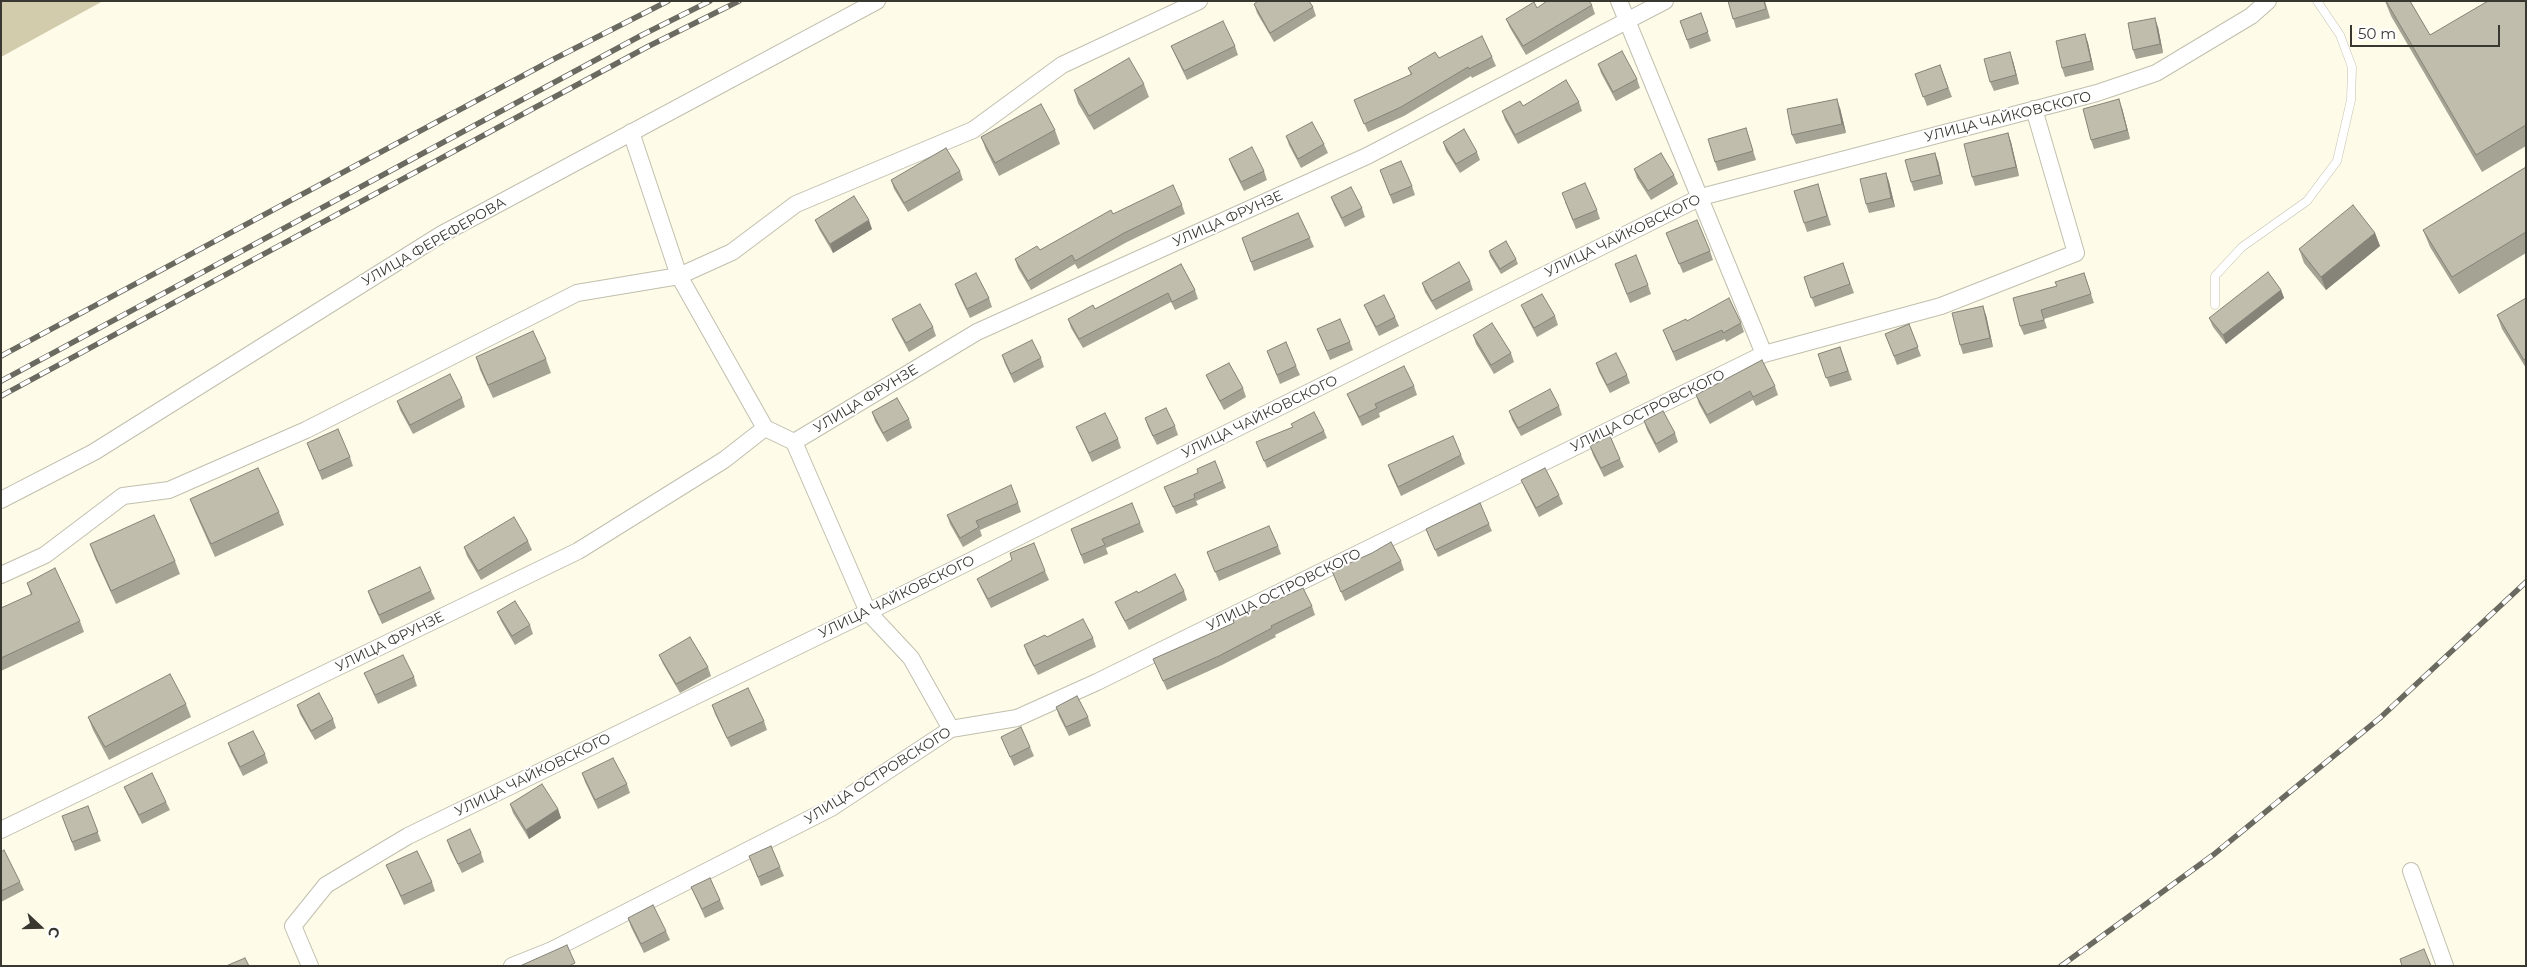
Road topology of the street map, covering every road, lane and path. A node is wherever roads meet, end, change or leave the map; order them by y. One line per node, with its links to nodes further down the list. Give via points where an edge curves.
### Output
1 (877, 1): 9 (street, УЛИЦА ФЕРЕФЕРОВА)
2 (1199, 1): 11 (street, via 1062,65 973,130 796,204 732,252)
3 (1619, 1): 7 (street)
4 (1666, 1): 7 (street, УЛИЦА ФРУНЗЕ)
5 (2268, 1): 8 (street, УЛИЦА ЧАЙКОВСКОГО, via 2251,16 2156,73 2097,94)
6 (2317, 1): 12 (lane, via 2340,35 2352,67 2351,100 2337,161 2307,201 2242,248 2214,276)
7 (1628, 19): 10 (street); 15 (street, УЛИЦА ФРУНЗЕ, via 1367,156 978,332)
8 (2034, 109): 10 (street, УЛИЦА ЧАЙКОВСКОГО); 13 (street, УЛИЦА ОСТРОВСКОГО, via 2076,253 1941,306)
9 (631, 132): 11 (street); 16 (street, УЛИЦА ФЕРЕФЕРОВА, via 442,234 94,452)
10 (1701, 197): 13 (street); 18 (street, УЛИЦА ЧАЙКОВСКОГО)
11 (679, 276): 14 (street); 17 (street, via 577,293 306,430 169,490 123,496 45,555)
12 (2214, 305)
13 (1764, 354): 19 (street, УЛИЦА ОСТРОВСКОГО, via 1097,682 1017,718)
14 (765, 428): 15 (street); 20 (street, УЛИЦА ФРУНЗЕ, via 724,460 578,551)
15 (794, 442): 18 (street)
16 (1, 500)
17 (1, 575)
18 (868, 612): 19 (street, via 911,658); 22 (street, УЛИЦА ЧАЙКОВСКОГО, via 408,836 326,885 293,926)
19 (951, 729): 23 (street, УЛИЦА ОСТРОВСКОГО, via 830,808 552,950)
20 (1, 830)
21 (2411, 871): 24 (street)
22 (310, 966)
23 (512, 966)
24 (2445, 966)

